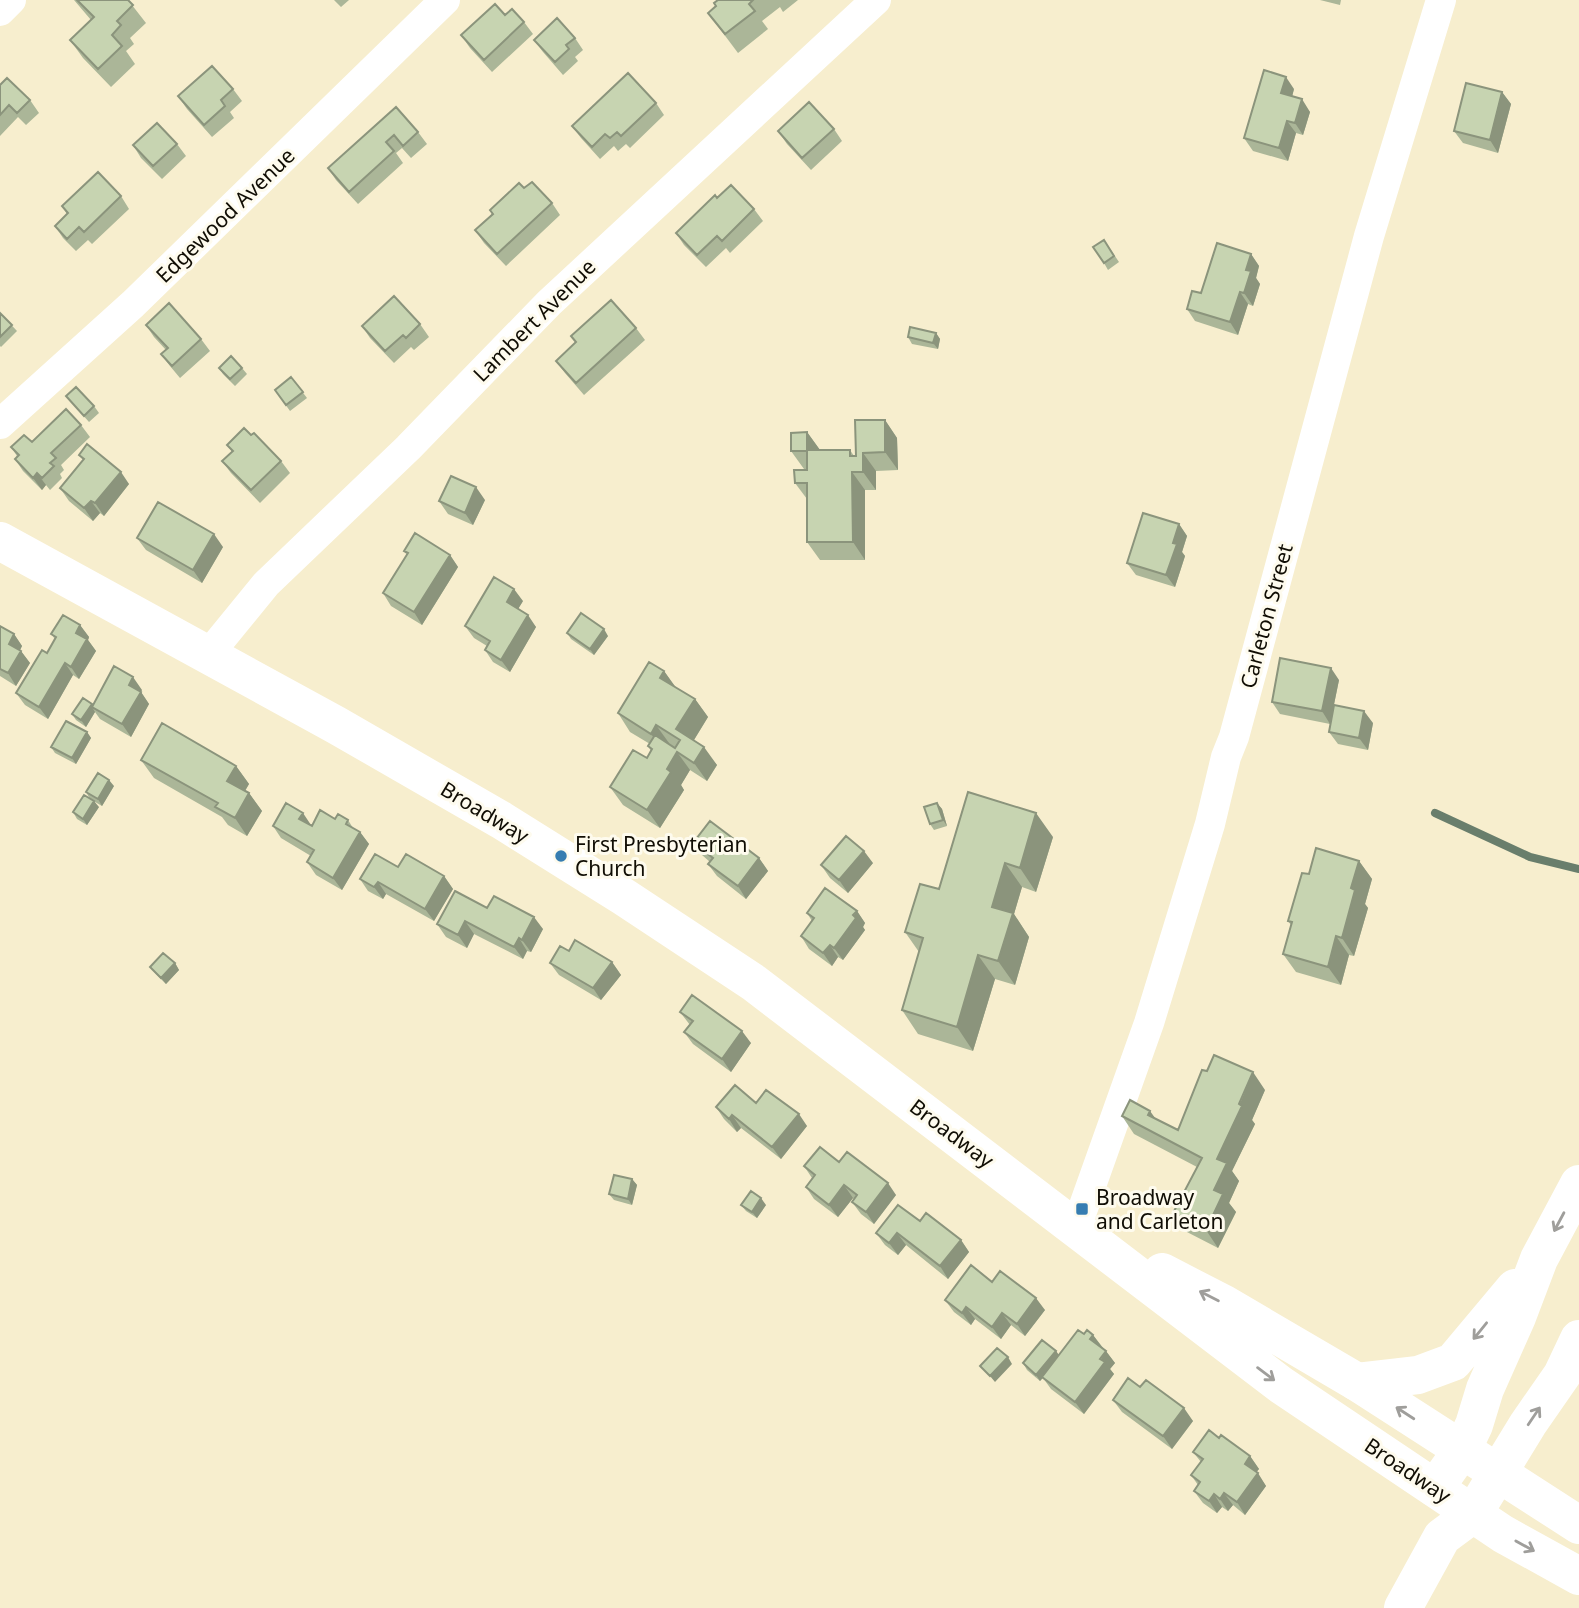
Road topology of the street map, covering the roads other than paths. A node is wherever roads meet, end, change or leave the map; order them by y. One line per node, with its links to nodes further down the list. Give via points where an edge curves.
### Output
1 (11, 0): 5 (street)
2 (445, 0): 6 (street, Edgewood Avenue, via 133,304)
3 (876, 0): 8 (street, Lambert Avenue, via 549,303 408,448 265,584)
4 (1441, 0): 10 (street, Carleton Street, via 1369,236 1210,824 1149,1023)
5 (0, 10)
6 (0, 424)
7 (0, 541): 8 (main road, Broadway)
8 (208, 655): 10 (main road, Broadway, via 501,820 625,897 754,983)
9 (1579, 1184): 11 (main road, one-way to 11)
10 (1076, 1228): 13 (main road, Broadway, one-way to 10, via 1224,1304); 16 (main road, Broadway, one-way to 16, via 1282,1385)
11 (1539, 1259): 13 (main road, one-way to 13, via 1453,1362 1418,1375); 14 (main road)
12 (1579, 1339): 15 (main road, one-way to 12, via 1562,1375)
13 (1357, 1381): 14 (main road, Broadway, one-way to 13)
14 (1462, 1450): 15 (main road, Broadway); 16 (main road)
15 (1498, 1474): 17 (main road); 18 (main road, Broadway)
16 (1435, 1488): 17 (main road, Broadway); 19 (main road)
17 (1474, 1514): 19 (main road); 20 (main road, Broadway, one-way to 20)
18 (1579, 1525)
19 (1441, 1538): 21 (main road)
20 (1579, 1577)
21 (1404, 1608)

